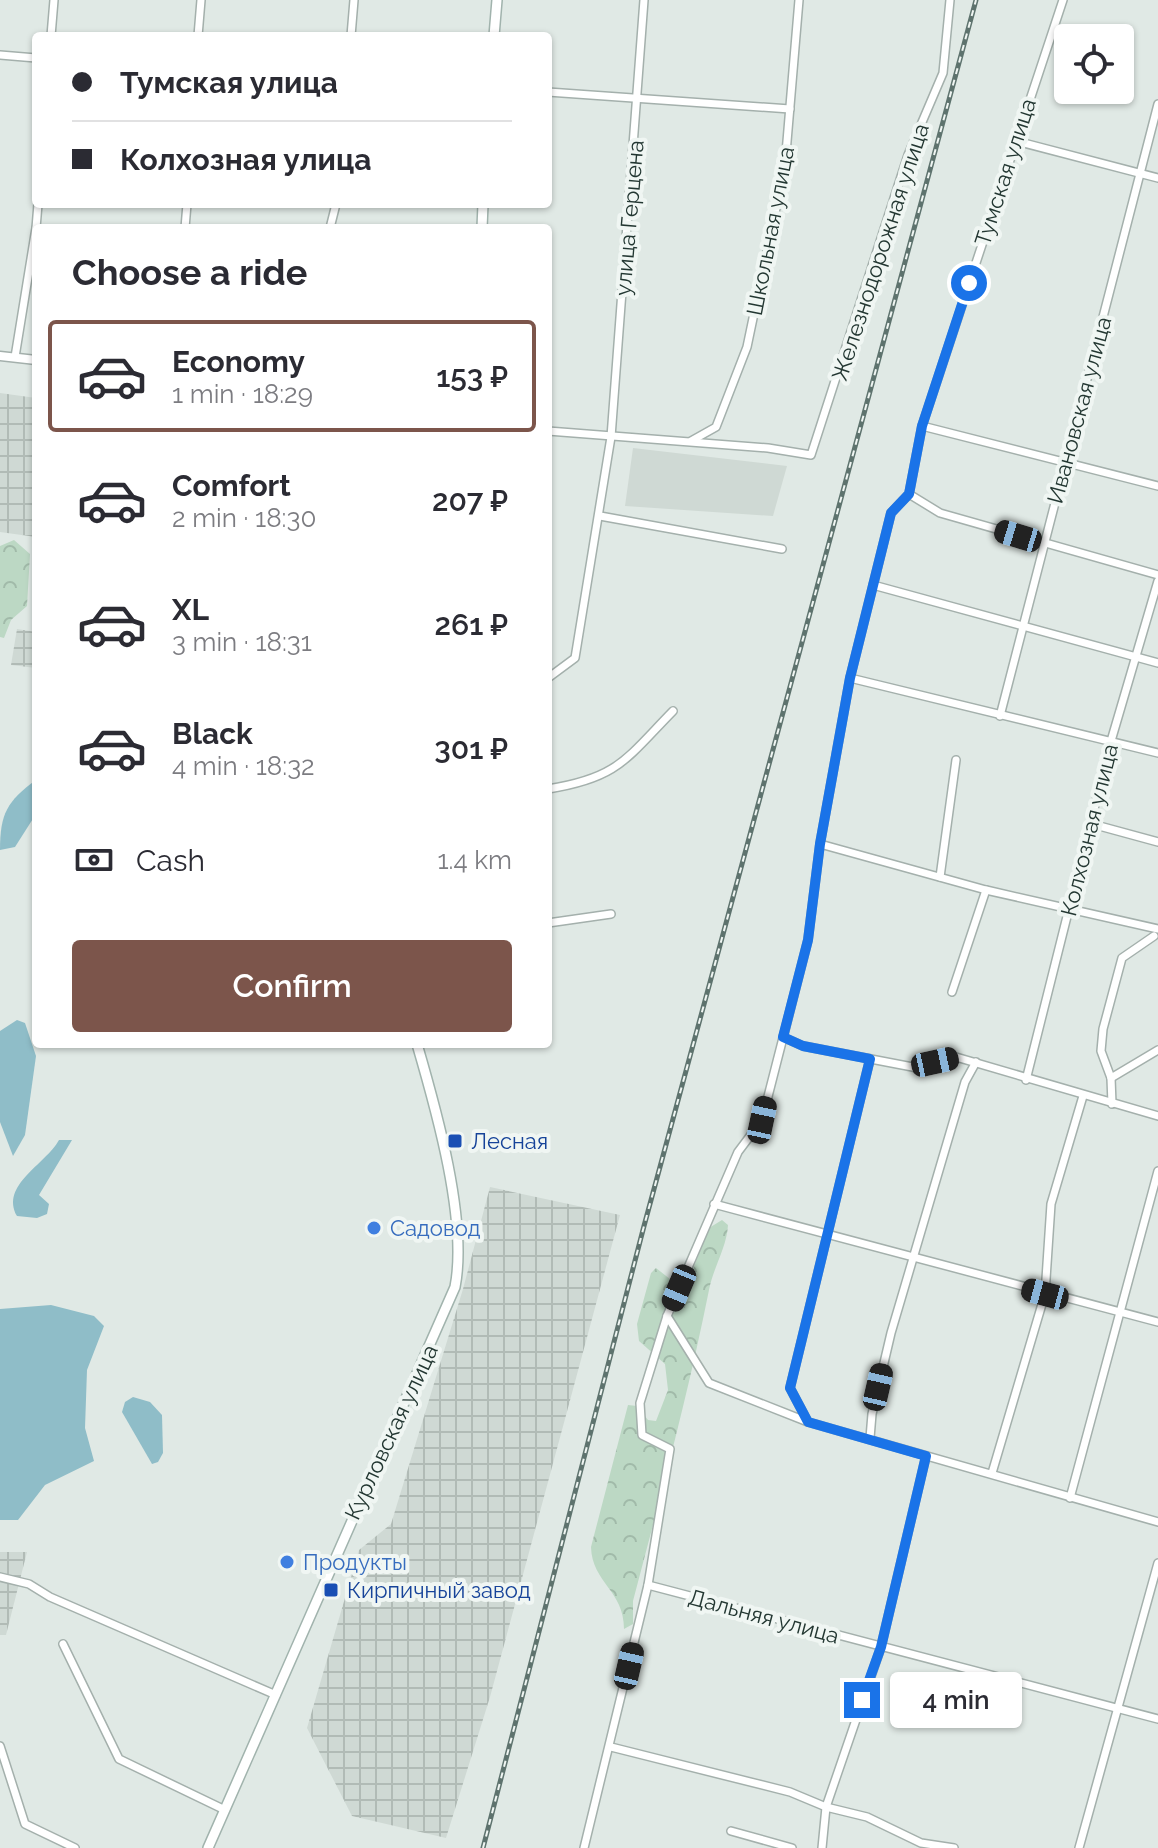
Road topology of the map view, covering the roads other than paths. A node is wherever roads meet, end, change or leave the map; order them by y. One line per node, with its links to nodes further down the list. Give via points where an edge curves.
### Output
1 (54, 0): 9 (street)
2 (201, 0): 10 (street)
3 (354, 0): 11 (street)
4 (497, 0): 12 (main road)
5 (644, 0): 16 (street, улица Герцена)
6 (799, 0): 18 (street, Школьная улица)
7 (950, 0): 29 (street, Железнодорожная улица, via 943,73 908,155 811,455)
8 (1063, 0): 19 (street, Тумская улица)
9 (51, 32)
10 (198, 32)
11 (351, 32)
12 (494, 32)
13 (0, 55): 14 (street)
14 (32, 58)
15 (552, 92): 16 (street)
16 (638, 101): 18 (street); 28 (street, улица Герцена)
17 (1158, 104): 20 (street, Ивановская улица)
18 (790, 109): 29 (street, Школьная улица, via 785,165 747,347 716,427)
19 (1016, 141): 20 (street); 26 (street, Тумская улица)
20 (1140, 174): 21 (street); 30 (street, Ивановская улица)
21 (1158, 178)
22 (32, 253): 24 (street)
23 (0, 356): 24 (street)
24 (15, 357): 25 (street)
25 (32, 359)
26 (922, 426): 30 (street); 32 (street, Тумская улица)
27 (552, 431): 28 (street)
28 (611, 437): 29 (street); 33 (street, улица Герцена)
29 (690, 441)
30 (1066, 463): 31 (street); 34 (street, Ивановская улица)
31 (1158, 486)
32 (909, 494): 34 (street, via 940,513); 37 (street, Тумская улица, via 891,513)
33 (600, 516): 35 (street); 41 (street, улица Герцена, via 575,658)
34 (1043, 543): 36 (street); 38 (street, Ивановская улица)
35 (782, 549)
36 (1158, 578): 39 (street, Колхозная улица)
37 (873, 585): 38 (street); 42 (street, Тумская улица)
38 (1022, 627): 39 (street); 44 (street, Ивановская улица)
39 (1135, 658): 40 (street); 45 (street, Колхозная улица)
40 (1158, 663)
41 (552, 675)
42 (850, 678): 44 (street); 51 (street, Тумская улица)
43 (673, 711): 48 (street, via 616,769 598,779)
44 (1000, 716): 45 (street)
45 (1111, 741): 46 (street); 49 (street, Колхозная улица)
46 (1158, 753)
47 (956, 760): 52 (street)
48 (552, 788)
49 (1092, 824): 50 (street); 54 (street, Колхозная улица)
50 (1158, 842)
51 (820, 844): 52 (street); 59 (street, Тумская улица, via 808,940)
52 (940, 877): 53 (street)
53 (986, 890): 54 (street); 58 (street)
54 (1070, 910): 57 (street, via 1149,927); 65 (street, Колхозная улица)
55 (611, 914): 56 (street)
56 (552, 922)
57 (1157, 936): 64 (street, via 1122,958 1103,1029 1101,1051)
58 (952, 992)
59 (783, 1037): 62 (street); 70 (street, Тумская улица, via 762,1120 738,1152)
60 (418, 1048): 88 (main road, Курловская улица, via 448,1168 458,1261 455,1287)
61 (1158, 1050): 64 (street)
62 (870, 1059): 63 (street, via 923,1069 956,1057); 71 (street)
63 (976, 1062): 65 (street); 72 (street, via 965,1082)
64 (1111, 1078): 67 (street)
65 (1026, 1080): 66 (street)
66 (1083, 1096): 67 (street); 73 (street, via 1051,1204)
67 (1112, 1104): 68 (street)
68 (1158, 1116)
69 (1158, 1171): 74 (street)
70 (714, 1204): 71 (street); 75 (street, Тумская улица)
71 (829, 1233): 72 (street); 77 (street, via 790,1388)
72 (913, 1258): 73 (street); 78 (street)
73 (1045, 1294): 74 (street); 80 (street)
74 (1118, 1312): 76 (street); 81 (street)
75 (667, 1316): 77 (street, via 709,1383); 85 (street, Тумская улица, via 640,1403 642,1435 670,1449)
76 (1158, 1322)
77 (808, 1422): 78 (street)
78 (870, 1438): 79 (street)
79 (926, 1456): 80 (street); 87 (street)
80 (992, 1473): 81 (street)
81 (1070, 1498): 82 (street)
82 (1158, 1522)
83 (1158, 1563): 89 (street)
84 (0, 1577): 88 (street, via 29,1584)
85 (648, 1585): 87 (street, Дальняя улица); 92 (street, Тумская улица)
86 (63, 1644): 94 (street, via 119,1759)
87 (881, 1647): 89 (street, Дальняя улица); 93 (street)
88 (276, 1695): 94 (main road, Курловская улица)
89 (1116, 1709): 90 (street, Дальняя улица); 103 (street)
90 (1158, 1719)
91 (0, 1746): 97 (street, via 25,1824)
92 (611, 1747): 93 (street, via 738,1778); 99 (street, Тумская улица)
93 (826, 1807): 96 (street); 101 (street)
94 (225, 1810): 98 (main road, Курловская улица)
95 (731, 1831): 100 (street)
96 (942, 1847): 102 (street)
97 (75, 1848)
98 (208, 1848)
99 (584, 1848)
100 (792, 1848)
101 (822, 1848)
102 (954, 1848)
103 (1079, 1848)

